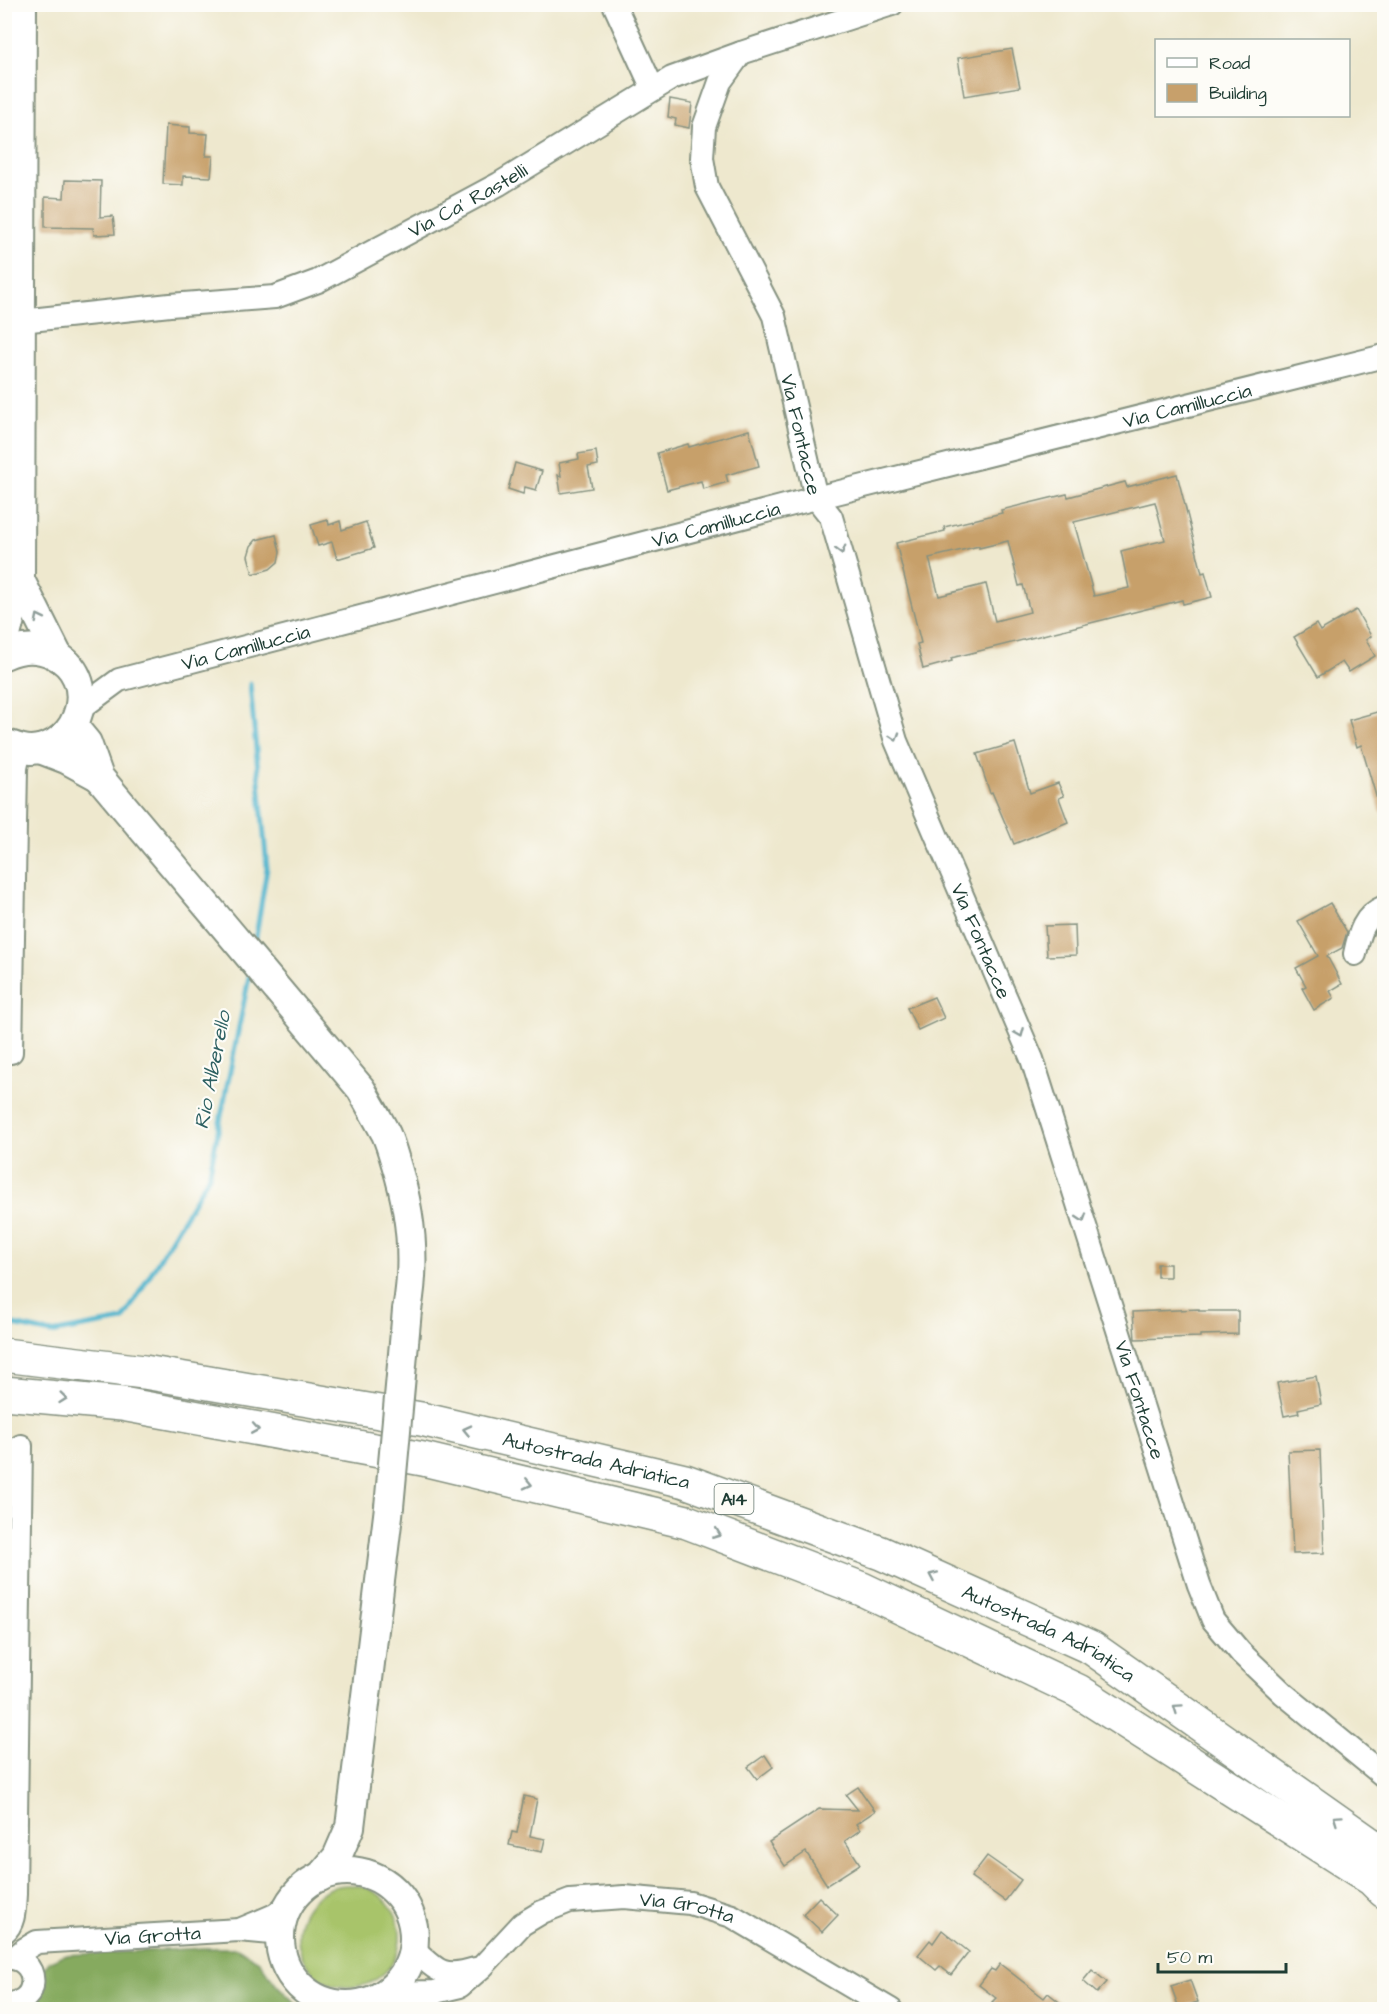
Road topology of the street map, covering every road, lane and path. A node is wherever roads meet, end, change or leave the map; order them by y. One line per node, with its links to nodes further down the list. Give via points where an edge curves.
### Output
1 (22, 4): 6 (main road)
2 (614, 4): 5 (street)
3 (892, 4): 4 (street, Via Ca' Rastelli)
4 (741, 53): 5 (street, Via Ca' Rastelli); 9 (street, Via Fontacce, via 720,82 704,127 702,158 707,187 774,316)
5 (653, 89): 7 (street, Via Ca' Rastelli, via 499,183 318,281 275,297)
6 (13, 169): 7 (main road)
7 (16, 318): 10 (main road)
8 (1384, 356): 9 (street, Via Camilluccia)
9 (816, 498): 14 (street, Via Camilluccia); 24 (street, Via Fontacce, one-way to 24, via 831,517 896,741 1032,1059 1213,1620 1284,1694)
10 (20, 580): 11 (main road); 13 (main road, one-way to 10)
11 (4, 644)
12 (4, 655): 13 (main road, via 30,647 45,650)
13 (65, 663): 14 (street, Via Camilluccia); 15 (main road, via 79,682)
14 (119, 680): 15 (street, Via Camilluccia)
15 (77, 717): 16 (main road, via 64,737 53,744); 17 (main road)
16 (22, 747): 17 (main road, via 66,759); 20 (street, via 16,768)
17 (99, 777): 25 (main road, bridge, via 361,1089 387,1135 402,1182 408,1213 411,1289)
18 (1384, 907): 19 (street, via 1376,910 1359,932)
19 (1355, 954)
20 (10, 1052)
21 (4, 1355): 26 (highway, Autostrada Adriatica / A14, one-way to 21, via 1092,1648 881,1553 685,1481 421,1419 144,1371)
22 (4, 1393): 29 (highway, Autostrada Adriatica / A14, one-way to 29, via 122,1404 423,1459 687,1522 862,1589 1078,1691 1372,1879)
23 (21, 1446): 32 (street, via 15,1894 13,1920)
24 (1384, 1776)
25 (350, 1827): 27 (main road); 28 (main road, via 337,1857)
26 (1384, 1854)
27 (371, 1875): 28 (main road, via 345,1871); 35 (main road, via 389,1885 405,1902 414,1925)
28 (320, 1877): 30 (main road, via 308,1883)
29 (1384, 1891)
30 (290, 1903): 31 (street, Via Grotta, via 275,1915); 33 (main road, via 280,1927)
31 (239, 1930): 33 (street, Via Grotta, via 271,1934); 34 (street, Via Grotta)
32 (4, 1932)
33 (280, 1941): 41 (main road, via 285,1966 292,1977)
34 (67, 1942): 36 (street, Via Grotta, via 37,1942); 38 (street, via 44,1957)
35 (414, 1949): 37 (street, via 435,1968 451,1974); 39 (main road, via 402,1978)
36 (9, 1958): 38 (street, via 26,1965)
37 (482, 1967): 39 (street, Via Grotta, via 460,1986); 43 (street, Via Grotta, via 522,1924 570,1901 624,1897 690,1903 732,1916)
38 (30, 1994): 40 (street, via 18,2003)
39 (370, 2002): 41 (main road)
40 (4, 2004): 42 (street)
41 (326, 2006)
42 (8, 2010)
43 (891, 2010)

